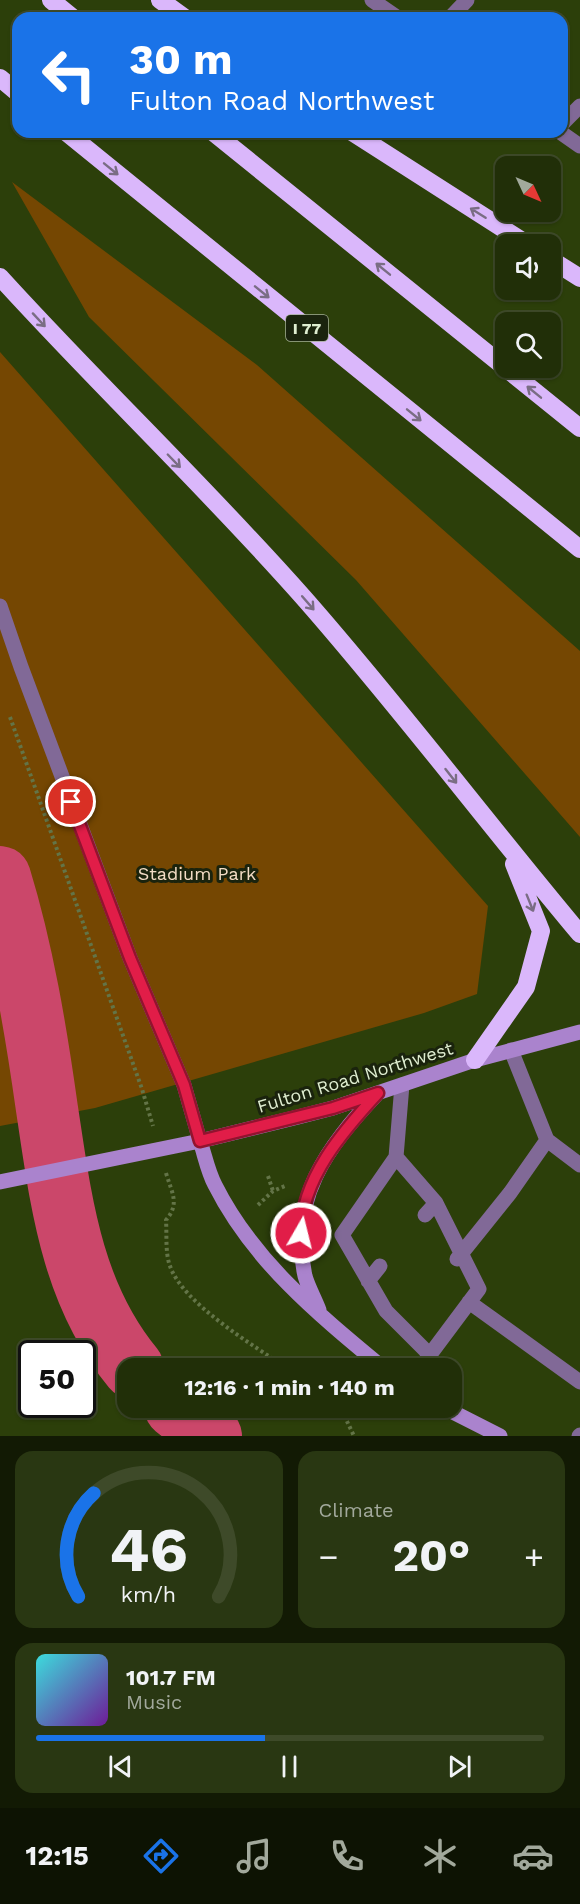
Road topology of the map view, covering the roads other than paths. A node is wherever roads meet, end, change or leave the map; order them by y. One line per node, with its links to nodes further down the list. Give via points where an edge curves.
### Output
1 (51, 0): 5 (highway)
2 (160, 0): 6 (highway)
3 (372, 0): 7 (street)
4 (467, 0): 8 (street)
5 (66, 12)
6 (177, 12)
7 (389, 12)
8 (456, 12)
9 (0, 78): 10 (highway)
10 (12, 88)
11 (580, 106): 12 (street)
12 (568, 118)
13 (73, 138): 21 (highway, I 77, one-way to 21)
14 (220, 138): 20 (highway, one-way to 14)
15 (361, 138): 16 (highway, one-way to 15)
16 (511, 234)
17 (561, 266): 19 (highway)
18 (0, 277): 25 (highway, one-way to 25, via 304,598)
19 (580, 278)
20 (580, 428)
21 (548, 523): 22 (highway, I 77); 23 (highway)
22 (580, 549)
23 (580, 562)
24 (0, 606): 33 (street, via 130,958 184,1085)
25 (508, 848): 26 (highway); 29 (highway, one-way to 29, via 541,931 526,987)
26 (580, 934)
27 (580, 1032): 28 (main road, Fulton Road Northwest)
28 (511, 1050): 29 (main road, Fulton Road Northwest); 32 (street)
29 (475, 1060): 30 (main road, Fulton Road Northwest)
30 (402, 1085): 31 (main road, Fulton Road Northwest); 34 (street)
31 (378, 1093): 33 (main road, Fulton Road Northwest); 41 (main road, via 332,1150 311,1185 301,1218 305,1278)
32 (547, 1140): 35 (street); 37 (street)
33 (200, 1141): 36 (main road, Fulton Road Northwest); 41 (main road, via 214,1183 233,1218 267,1262)
34 (396, 1157): 37 (street); 39 (street, via 342,1235)
35 (580, 1165)
36 (0, 1182)
37 (458, 1257): 40 (street, via 479,1289)
38 (380, 1266): 39 (street)
39 (368, 1281): 42 (street, via 386,1311 403,1321)
40 (469, 1302): 42 (street); 45 (street)
41 (323, 1318): 43 (main road)
42 (430, 1355): 44 (street)
43 (371, 1358)
44 (428, 1358)
45 (580, 1382)
46 (462, 1417): 47 (main road)
47 (500, 1436)

